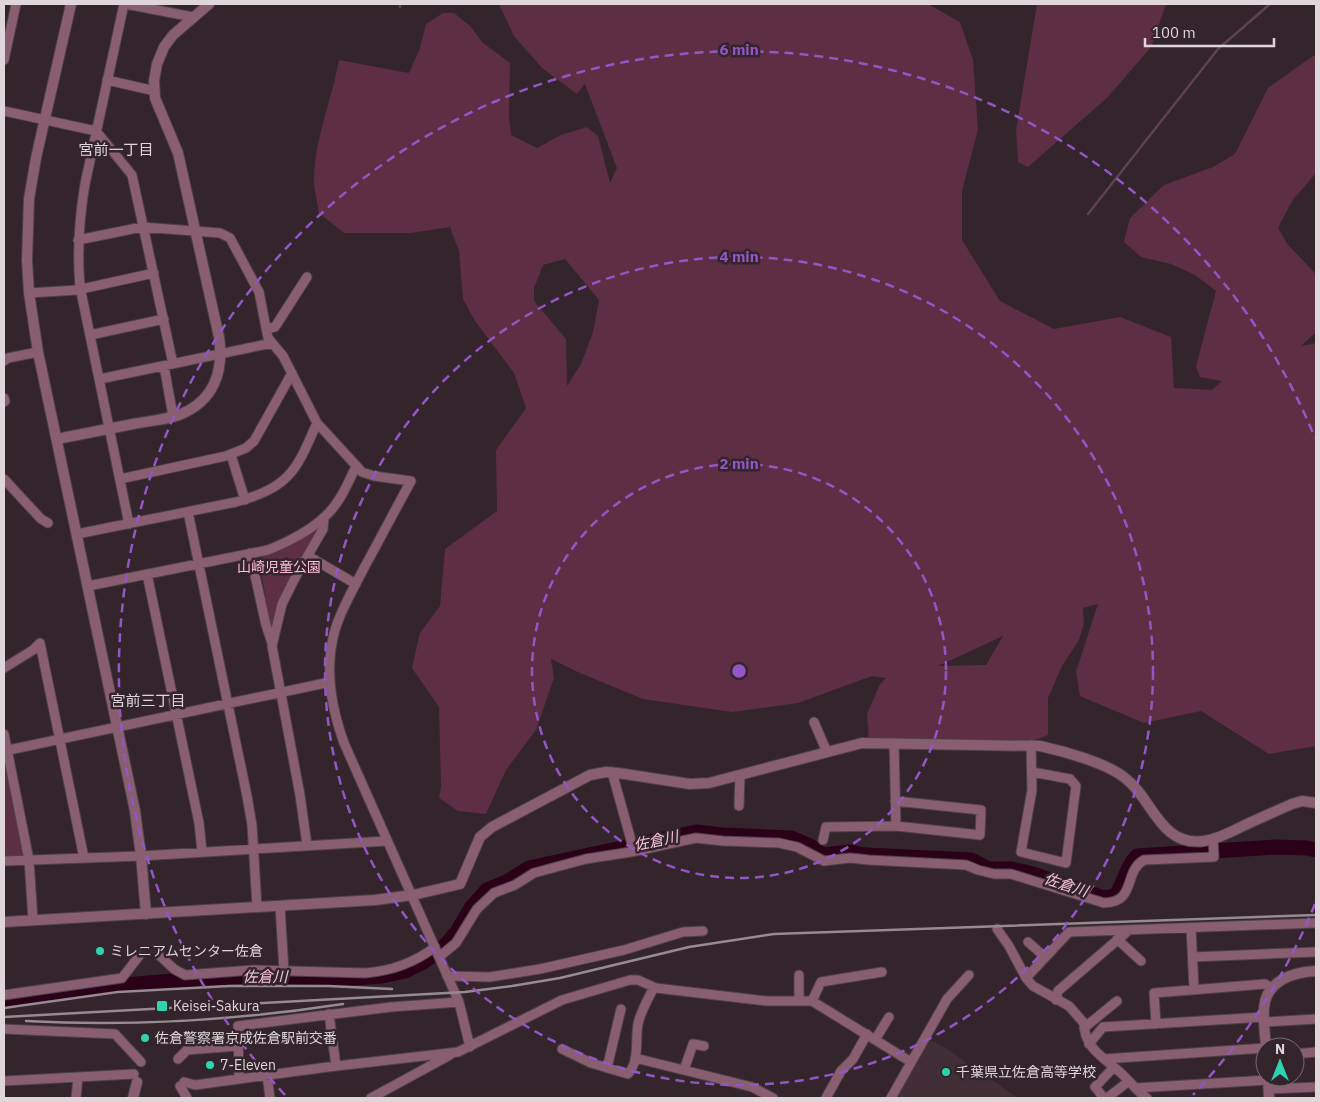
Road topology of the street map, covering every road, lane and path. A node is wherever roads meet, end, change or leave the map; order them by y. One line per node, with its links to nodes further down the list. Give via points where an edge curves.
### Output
1 (16, 4): 6 (street)
2 (71, 4): 10 (street)
3 (125, 4): 5 (street); 7 (street)
4 (209, 4): 5 (street)
5 (193, 17): 8 (street, via 172,35 164,47 157,64)
6 (4, 60)
7 (107, 80): 8 (street); 11 (street)
8 (155, 91): 13 (street, via 178,154)
9 (4, 111): 10 (street)
10 (45, 120): 11 (street); 18 (street, via 29,199)
11 (96, 131): 12 (street, via 132,175); 14 (street)
12 (143, 227): 13 (street); 14 (street); 15 (street)
13 (196, 231): 20 (street, via 220,233 230,238 259,292); 24 (street)
14 (78, 240): 17 (street)
15 (154, 273): 17 (street); 19 (street)
16 (307, 277): 20 (street, via 276,327)
17 (81, 289): 18 (street); 21 (street)
18 (29, 293): 23 (street)
19 (164, 319): 21 (street); 26 (street)
20 (266, 329): 22 (street)
21 (90, 334): 29 (street)
22 (272, 343): 24 (street); 28 (street)
23 (38, 352): 25 (street); 35 (street)
24 (221, 354): 26 (street); 32 (street, via 218,374 208,392 190,409)
25 (4, 361)
26 (174, 364): 27 (street)
27 (164, 366): 29 (street); 32 (street)
28 (292, 373): 33 (street); 36 (street, via 254,441)
29 (100, 379): 34 (street)
30 (4, 398): 31 (street)
31 (4, 402)
32 (173, 416): 34 (street)
33 (317, 423): 37 (street); 40 (street, via 288,478)
34 (110, 429): 35 (street); 38 (street)
35 (57, 439): 45 (street)
36 (231, 454): 38 (street); 40 (street)
37 (356, 467): 42 (street, via 337,502); 50 (street, via 374,476 411,481)
38 (120, 478): 44 (street)
39 (4, 479): 43 (street, via 41,519)
40 (245, 500): 41 (street)
41 (188, 512): 44 (street); 48 (street)
42 (324, 518): 46 (street, via 284,544); 47 (street, via 323,529)
43 (48, 522)
44 (129, 524): 45 (street)
45 (77, 534): 51 (street)
46 (250, 553): 48 (street); 52 (street)
47 (308, 556): 50 (street); 52 (street, via 282,604)
48 (198, 564): 49 (street); 56 (street)
49 (147, 574): 51 (street); 57 (street)
50 (356, 584): 54 (street, via 335,631)
51 (88, 586): 59 (street)
52 (272, 646): 55 (street)
53 (4, 668): 61 (street, via 40,643)
54 (330, 682): 55 (street); 75 (street, via 344,743)
55 (281, 693): 56 (street); 76 (street)
56 (228, 704): 57 (street); 77 (street)
57 (176, 714): 59 (street); 78 (street)
58 (814, 722): 65 (street)
59 (118, 726): 61 (street); 80 (street)
60 (4, 734): 64 (street)
61 (60, 739): 64 (street); 81 (street)
62 (894, 743): 63 (street); 65 (street, via 862,743); 69 (street)
63 (1030, 746): 67 (street); 73 (street, via 1056,749 1113,769 1134,786 1165,829 1188,840)
64 (6, 751): 82 (street)
65 (828, 752): 68 (street)
66 (612, 772): 68 (street, via 690,784); 79 (street); 84 (street, via 590,775 492,827 480,837 460,884)
67 (1032, 772): 67 (street, via 1021,852 1066,863 1076,786 1070,780)
68 (740, 775): 71 (street)
69 (895, 801): 72 (street); 72 (street, via 981,810 980,835)
70 (1316, 802): 73 (street, via 1292,804)
71 (739, 806)
72 (896, 826): 74 (street, via 826,827)
73 (1213, 839): 79 (street, via 1214,857 1144,860 1132,870 1128,890 1113,902 1011,874 978,870 966,864 850,858 824,861 796,847 779,843 696,838)
74 (823, 840)
75 (387, 841): 76 (street); 84 (street)
76 (307, 845): 77 (street)
77 (254, 848): 78 (street); 86 (street)
78 (202, 852): 80 (street)
79 (634, 852): 101 (street, via 586,859 534,873 494,893 477,908 456,943)
80 (141, 856): 81 (street); 87 (street)
81 (84, 858): 82 (street)
82 (29, 860): 83 (street); 88 (street)
83 (4, 861)
84 (413, 896): 85 (street); 97 (street)
85 (280, 906): 86 (street); 105 (street)
86 (257, 907): 87 (street)
87 (146, 914): 88 (street)
88 (33, 920): 89 (street)
89 (4, 922)
90 (1316, 923): 91 (street)
91 (1191, 928): 93 (street); 103 (street)
92 (996, 929): 111 (street)
93 (1129, 930): 95 (street); 102 (street, via 1068,932)
94 (703, 932): 110 (street, via 683,932 624,950 540,969 490,977)
95 (1118, 939): 104 (street); 116 (street, via 1058,991)
96 (1028, 942): 102 (street)
97 (434, 946): 101 (street); 105 (street, via 411,962 379,972)
98 (1316, 952): 103 (street)
99 (139, 956): 115 (street, via 122,978)
100 (159, 956): 105 (street, via 185,974)
101 (439, 957): 110 (street)
102 (1045, 958): 111 (street)
103 (1193, 958): 114 (street)
104 (1141, 961)
105 (284, 971)
106 (1316, 971): 113 (street, via 1287,975)
107 (882, 972): 118 (street, via 821,982)
108 (799, 975): 117 (street)
109 (969, 975): 142 (street, via 947,999)
110 (447, 976): 120 (street)
111 (1026, 978): 116 (street)
112 (654, 987): 117 (street, via 766,1001); 134 (street, via 630,980 562,1000); 138 (street, via 638,1024)
113 (1272, 988): 114 (street, via 1265,984); 125 (street, via 1266,999)
114 (1194, 989): 126 (street, via 1154,993)
115 (4, 995)
116 (1056, 1000): 127 (street, via 1069,1006)
117 (799, 1001): 118 (street)
118 (812, 1001): 129 (street)
119 (1117, 1001): 127 (street)
120 (459, 1002): 122 (street); 134 (street)
121 (621, 1009): 145 (street)
122 (330, 1014): 132 (street, via 238,1026); 143 (street)
123 (889, 1017): 129 (street)
124 (1316, 1018): 125 (street)
125 (1264, 1020): 126 (street); 130 (street)
126 (1156, 1024): 131 (street, via 1103,1027)
127 (1084, 1028): 131 (street)
128 (4, 1029): 141 (street, via 115,1034)
129 (871, 1037): 142 (street); 161 (street, via 841,1071)
130 (1265, 1037)
131 (1089, 1044): 139 (street)
132 (237, 1046): 140 (street, via 187,1050); 150 (street)
133 (704, 1046): 146 (street, via 693,1044)
134 (470, 1047): 137 (street)
135 (562, 1049): 145 (street)
136 (1255, 1049): 139 (street)
137 (454, 1053): 143 (street); 159 (street)
138 (635, 1058): 145 (street, via 634,1068 628,1074); 146 (street)
139 (1104, 1059): 144 (street)
140 (178, 1060)
141 (141, 1062)
142 (911, 1062): 162 (street)
143 (336, 1066): 147 (street)
144 (1114, 1067): 152 (street); 163 (street, via 1095,1087)
145 (607, 1068)
146 (684, 1070): 160 (street, via 752,1087)
147 (268, 1075): 150 (street); 158 (street)
148 (78, 1077): 149 (street); 151 (street); 155 (street)
149 (136, 1078): 156 (street)
150 (239, 1079): 157 (street, via 182,1084)
151 (4, 1081)
152 (1128, 1081): 154 (street); 163 (street)
153 (1255, 1086): 154 (street)
154 (1135, 1088): 164 (street)
155 (76, 1098)
156 (133, 1098)
157 (187, 1098)
158 (270, 1098)
159 (371, 1098)
160 (773, 1098)
161 (826, 1098)
162 (891, 1098)
163 (1106, 1098)
164 (1147, 1098)

